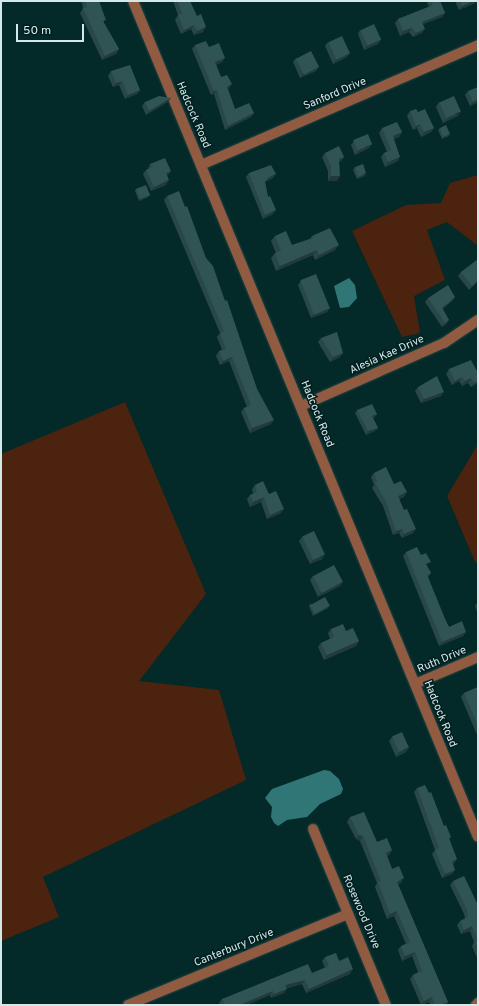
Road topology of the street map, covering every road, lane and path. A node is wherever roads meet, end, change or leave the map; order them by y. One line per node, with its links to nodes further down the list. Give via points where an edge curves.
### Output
1 (133, 1): 3 (street, Hadcock Road)
2 (478, 45): 3 (street, Sanford Drive)
3 (201, 165): 5 (street, Hadcock Road)
4 (478, 320): 5 (street, Alesia Kae Drive, via 444,343)
5 (301, 406): 7 (street, Hadcock Road)
6 (478, 657): 7 (street, Ruth Drive)
7 (415, 684): 9 (street, Hadcock Road)
8 (313, 829): 10 (street, Rosewood Drive)
9 (478, 837)
10 (348, 914): 11 (street, Canterbury Drive); 12 (street, Rosewood Drive)
11 (128, 1005)
12 (386, 1005)

